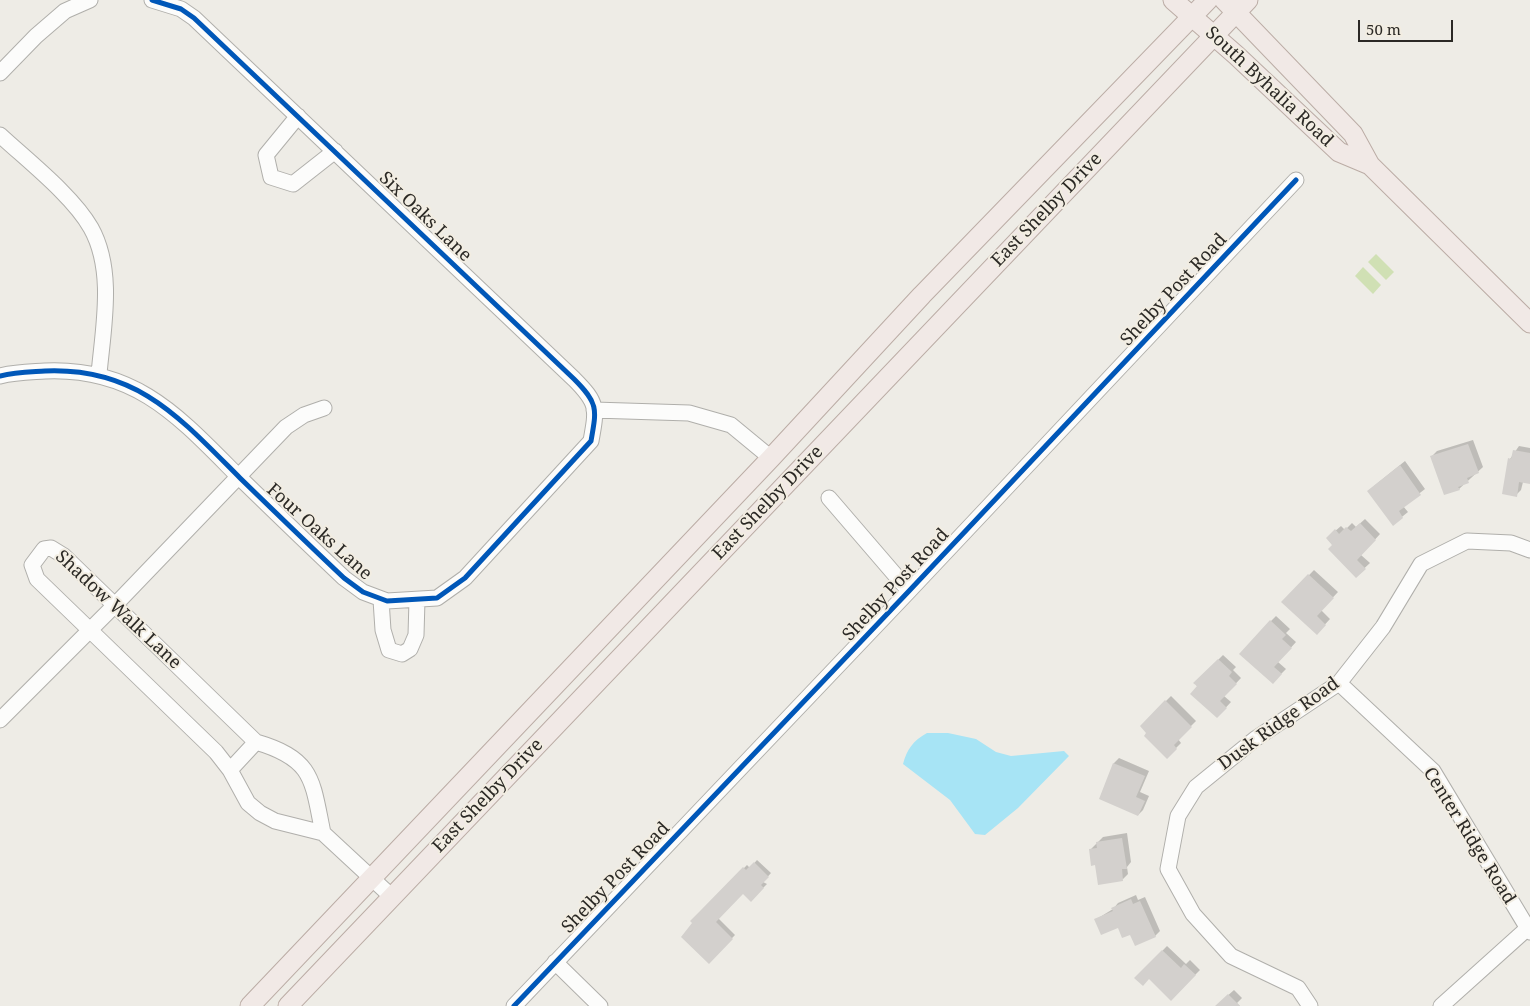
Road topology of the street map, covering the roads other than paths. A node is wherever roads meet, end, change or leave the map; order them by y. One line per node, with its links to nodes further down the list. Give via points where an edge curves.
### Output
1 (90, 0): 8 (street, via 65,11)
2 (152, 0): 9 (street, Six Oaks Lane, via 180,9 194,18)
3 (1173, 0): 6 (main road, South Byhalia Road)
4 (1208, 0): 6 (main road, East Shelby Drive)
5 (1236, 4): 7 (main road, East Shelby Drive); 12 (main road, South Byhalia Road, via 1353,134)
6 (1192, 16): 7 (main road, South Byhalia Road); 19 (main road, East Shelby Drive, via 922,295)
7 (1214, 35): 12 (main road, South Byhalia Road, via 1339,152); 35 (main road, East Shelby Drive)
8 (0, 73)
9 (298, 116): 11 (street, Six Oaks Lane); 11 (street, via 266,155 271,177 293,184)
10 (0, 135): 15 (street, via 61,191 91,228 101,259 106,300)
11 (335, 150): 18 (street, Six Oaks Lane, via 574,378 591,396)
12 (1370, 165): 14 (main road, South Byhalia Road)
13 (1296, 180): 24 (street, Shelby Post Road)
14 (1530, 323)
15 (100, 374): 16 (street, Four Oaks Lane, via 62,370); 20 (street, Four Oaks Lane, via 142,392 166,408)
16 (0, 376)
17 (324, 408): 20 (street, via 304,414 286,428)
18 (594, 410): 19 (street, via 689,413 731,424); 21 (street, Six Oaks Lane, via 596,417 591,441)
19 (771, 458): 34 (main road, East Shelby Drive)
20 (238, 475): 25 (street, Four Oaks Lane, via 344,578); 27 (street)
21 (551, 487): 26 (street, Four Oaks Lane, via 465,578 437,598)
22 (829, 498): 24 (street)
23 (1530, 550): 29 (street, Dusk Ridge Road, via 1511,543 1467,541 1422,564 1383,627)
24 (909, 591): 37 (street, Shelby Post Road)
25 (381, 600): 26 (street, Four Oaks Lane); 26 (street, via 383,630 389,650 402,654 410,649 416,635)
26 (417, 600)
27 (115, 605): 28 (street); 28 (street, Shadow Walk Lane, via 64,556 51,548 44,550 32,565 32,571); 31 (street, Shadow Walk Lane)
28 (89, 631): 30 (street); 32 (street, Shadow Walk Lane, via 210,746)
29 (1339, 682): 36 (street, Center Ridge Road, via 1433,771); 42 (street, Dusk Ridge Road, via 1255,739 1196,787 1178,816 1168,869 1193,914 1231,956 1298,988)
30 (0, 720)
31 (256, 742): 32 (street); 33 (street, Shadow Walk Lane, via 289,755 308,773)
32 (230, 770): 33 (street, Shadow Walk Lane, via 248,803 260,813 274,821)
33 (323, 833): 34 (street, Shadow Walk Lane)
34 (370, 877): 35 (street, Shadow Walk Lane); 38 (main road, East Shelby Drive)
35 (392, 897): 39 (main road, East Shelby Drive)
36 (1529, 929): 43 (street)
37 (555, 962): 40 (street, Shelby Post Road); 41 (street)
38 (250, 1006)
39 (288, 1006)
40 (514, 1006)
41 (600, 1006)
42 (1310, 1006)
43 (1441, 1006)

